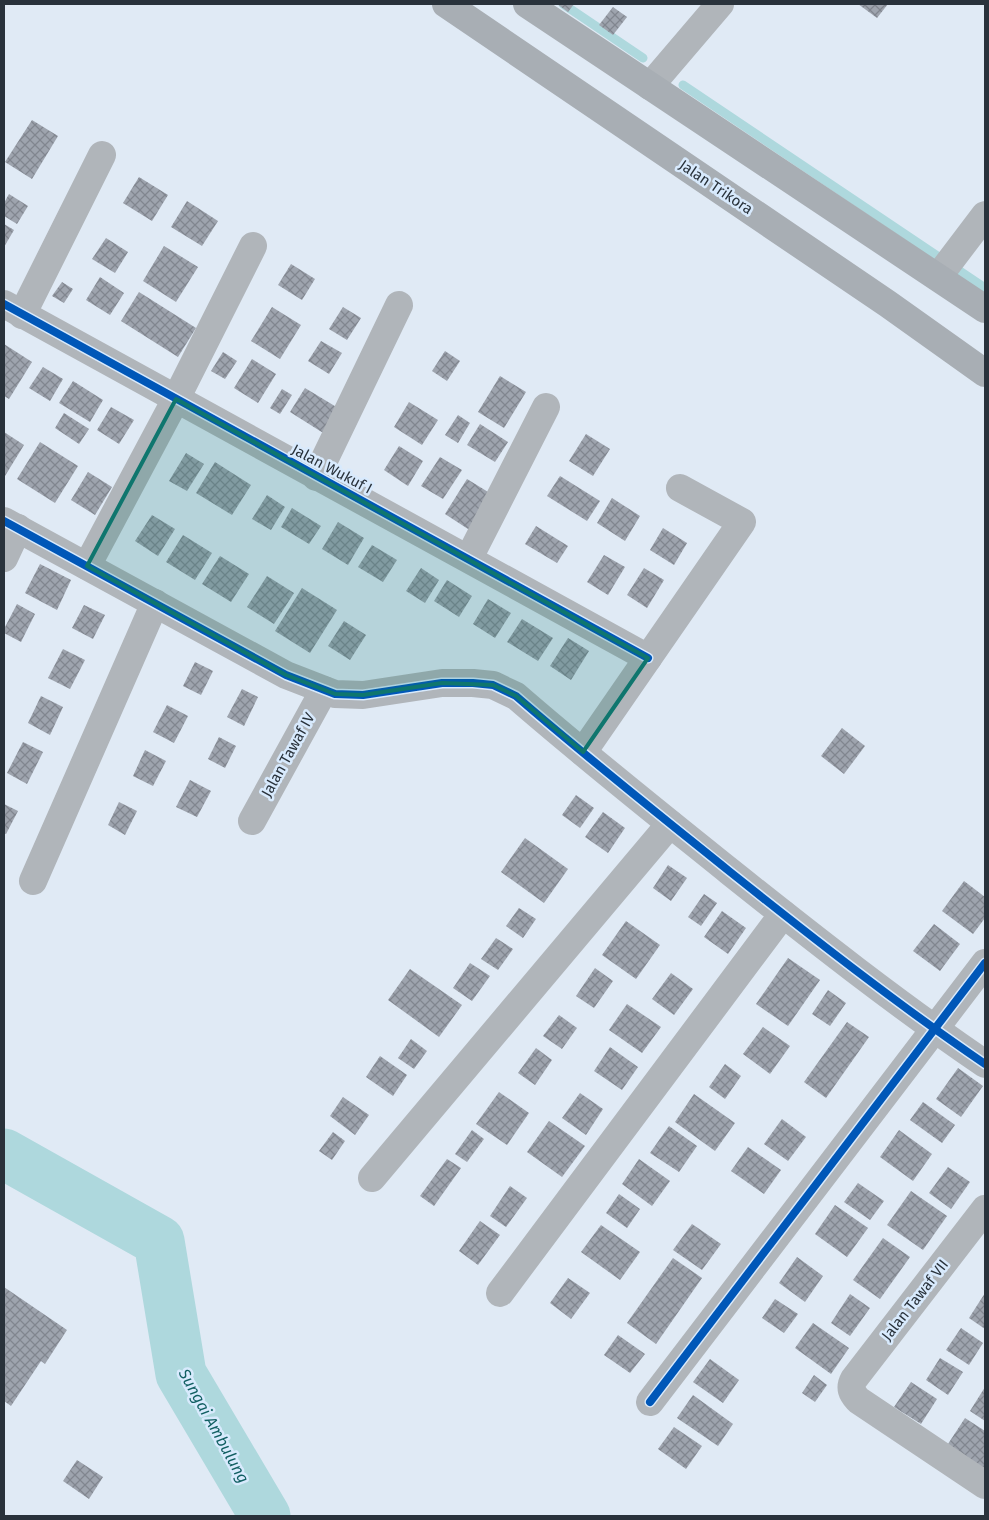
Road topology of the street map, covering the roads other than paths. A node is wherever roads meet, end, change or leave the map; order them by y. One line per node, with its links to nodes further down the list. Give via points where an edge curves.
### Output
1 (446, 4): 12 (main road, Jalan Trikora)
2 (527, 4): 4 (main road)
3 (720, 4): 4 (street)
4 (650, 86): 8 (main road)
5 (102, 155): 10 (street)
6 (985, 215): 8 (street)
7 (253, 246): 13 (street)
8 (938, 277): 11 (main road)
9 (399, 304): 15 (street)
10 (13, 309): 13 (street, Jalan Wukuf I)
11 (985, 309)
12 (985, 373)
13 (176, 399): 15 (street, Jalan Wukuf I); 20 (street)
14 (546, 407): 19 (street)
15 (316, 477): 19 (street, Jalan Wukuf I)
16 (680, 488): 22 (street, via 742,522)
17 (11, 525): 18 (street); 20 (street)
18 (4, 558)
19 (469, 558): 22 (street, Jalan Wukuf I)
20 (87, 566): 21 (street)
21 (155, 603): 23 (street, via 286,675); 27 (street)
22 (648, 658): 24 (street)
23 (324, 690): 24 (street, via 335,694 363,695 442,683 493,685 516,696); 25 (street, Jalan Tawaf IV)
24 (584, 752): 26 (street)
25 (252, 821)
26 (670, 824): 28 (street); 32 (street)
27 (33, 882)
28 (783, 914): 30 (street); 34 (street)
29 (985, 963): 30 (street)
30 (935, 1030): 31 (street); 35 (street)
31 (985, 1064)
32 (372, 1178)
33 (985, 1209): 36 (street, Jalan Tawaf VII, via 854,1379 851,1388 858,1400)
34 (500, 1293)
35 (650, 1402)
36 (985, 1485)

